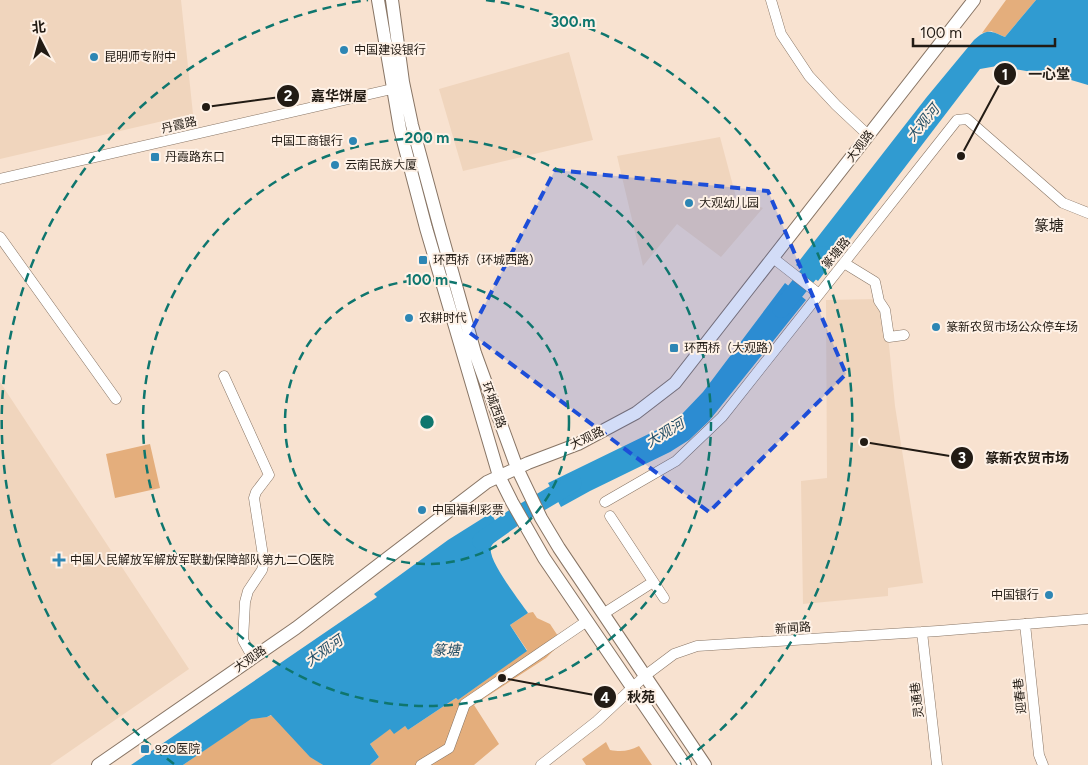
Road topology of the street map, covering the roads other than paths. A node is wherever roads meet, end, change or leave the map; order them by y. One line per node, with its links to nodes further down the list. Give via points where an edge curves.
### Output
1 (378, 0): 5 (main road, 环城西路)
2 (392, 0): 16 (main road, 环城西路, via 403,82 436,216 475,353)
3 (771, 0): 6 (street, via 781,34 809,76)
4 (974, 0): 6 (main road, 大观路)
5 (392, 89): 7 (street, 丹霞路); 17 (main road, 环城西路, via 426,228)
6 (868, 135): 10 (main road, 大观路)
7 (0, 179)
8 (1088, 213): 11 (street, 篆塘路, via 1063,203 967,119 957,120)
9 (0, 237): 15 (street)
10 (773, 258): 12 (street); 16 (main road, 大观路, via 675,383 636,413 578,444)
11 (844, 263): 12 (street, 篆塘路); 13 (street, via 875,282 879,302 885,310 889,337)
12 (819, 294): 18 (street, 篆塘路, via 722,417 676,461)
13 (904, 335)
14 (224, 376): 27 (street, via 269,476 254,498 264,562 245,602 243,640)
15 (116, 399)
16 (516, 468): 17 (main road, 大观路); 22 (main road, 环城西路, via 559,548)
17 (500, 476): 24 (main road, 环城西路, via 544,558); 27 (main road, 大观路, via 472,492)
18 (605, 502)
19 (610, 516): 20 (street)
20 (653, 582): 21 (street); 22 (street)
21 (664, 598)
22 (604, 614): 28 (main road, 环城西路)
23 (1088, 618): 25 (street, 新闻路)
24 (587, 621): 29 (main road, 环城西路); 31 (street, via 465,704 449,748)
25 (1025, 624): 26 (street, 新闻路); 36 (street, 迎春巷, via 1038,755)
26 (922, 632): 28 (street, 新闻路, via 697,646 674,654); 35 (street, 灵通巷)
27 (253, 658): 30 (main road, 大观路)
28 (646, 675): 29 (street, 新闻路); 34 (main road, 环城西路)
29 (632, 687): 32 (street, 新闻路); 33 (main road, 环城西路)
30 (98, 765)
31 (421, 765)
32 (541, 765)
33 (685, 765)
34 (705, 765)
35 (937, 765)
36 (1043, 765)

